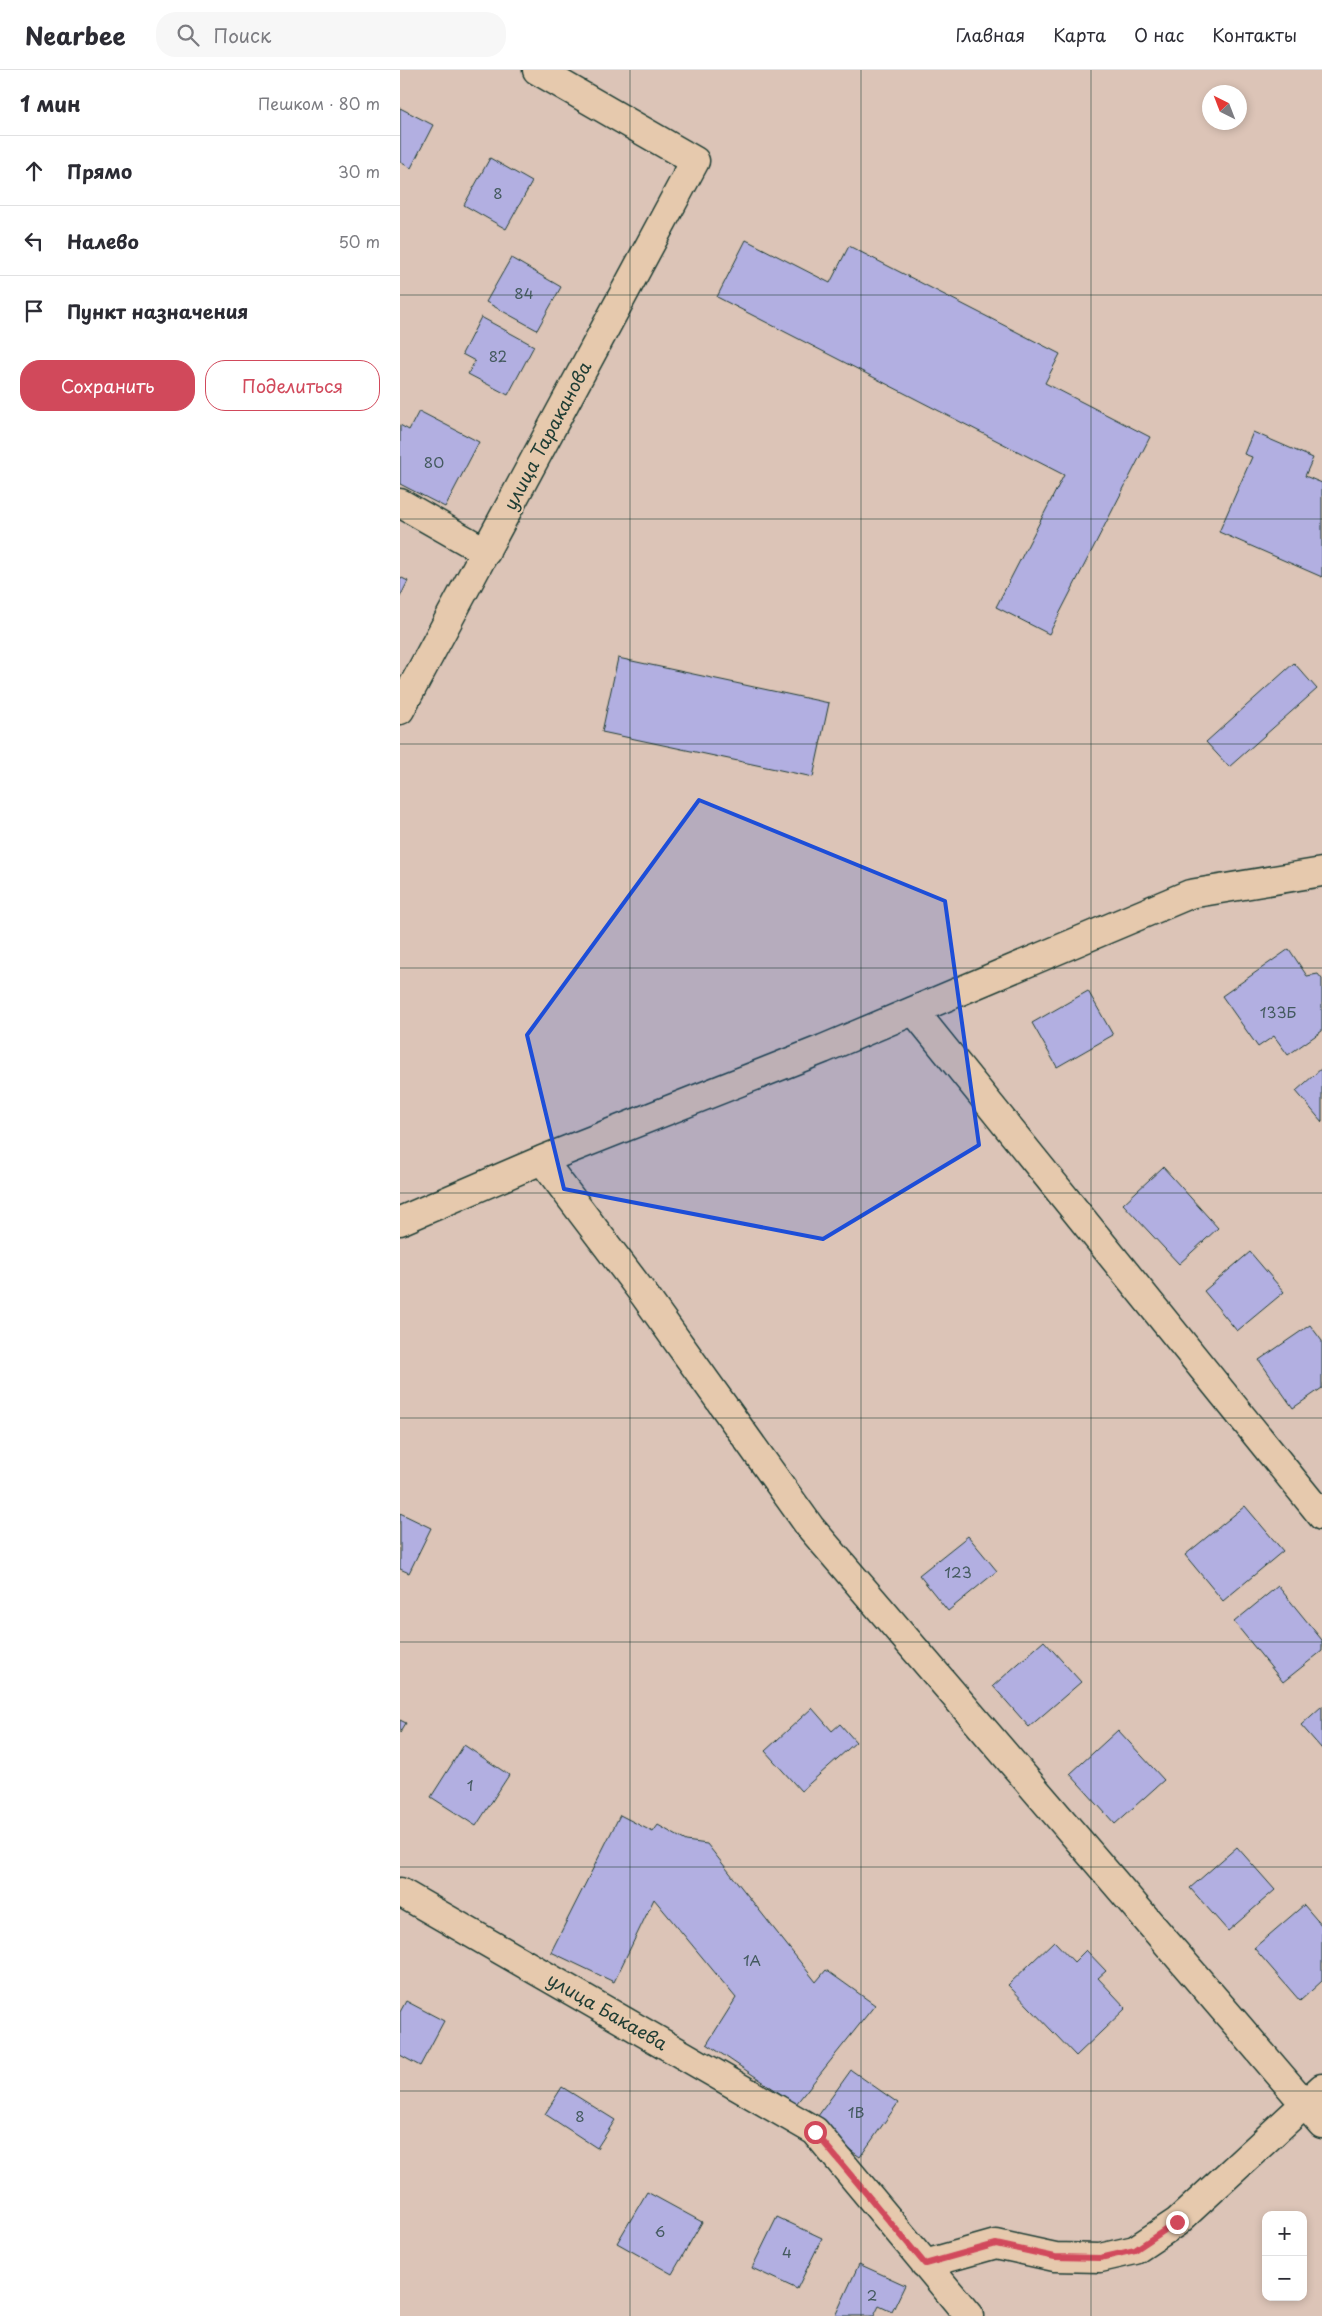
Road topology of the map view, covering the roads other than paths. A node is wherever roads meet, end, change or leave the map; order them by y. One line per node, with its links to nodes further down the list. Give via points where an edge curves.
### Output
1 (537, 70): 3 (street, улица Тараканова, via 695,161)
2 (400, 503): 3 (street)
3 (486, 552): 4 (street, улица Тараканова)
4 (400, 710)
5 (1322, 872): 6 (street, via 1190,894)
6 (914, 1011): 7 (street); 9 (street)
7 (542, 1160): 8 (street); 11 (street, via 645,1296 810,1527)
8 (400, 1221)
9 (1322, 1516)
10 (400, 1892): 13 (street, улица Бакаева, via 815,2132)
11 (1313, 2096): 12 (street); 13 (street, via 1177,2222 1135,2250 1100,2258 1055,2257 996,2244)
12 (1322, 2124)
13 (925, 2264): 14 (street)
14 (969, 2316)

